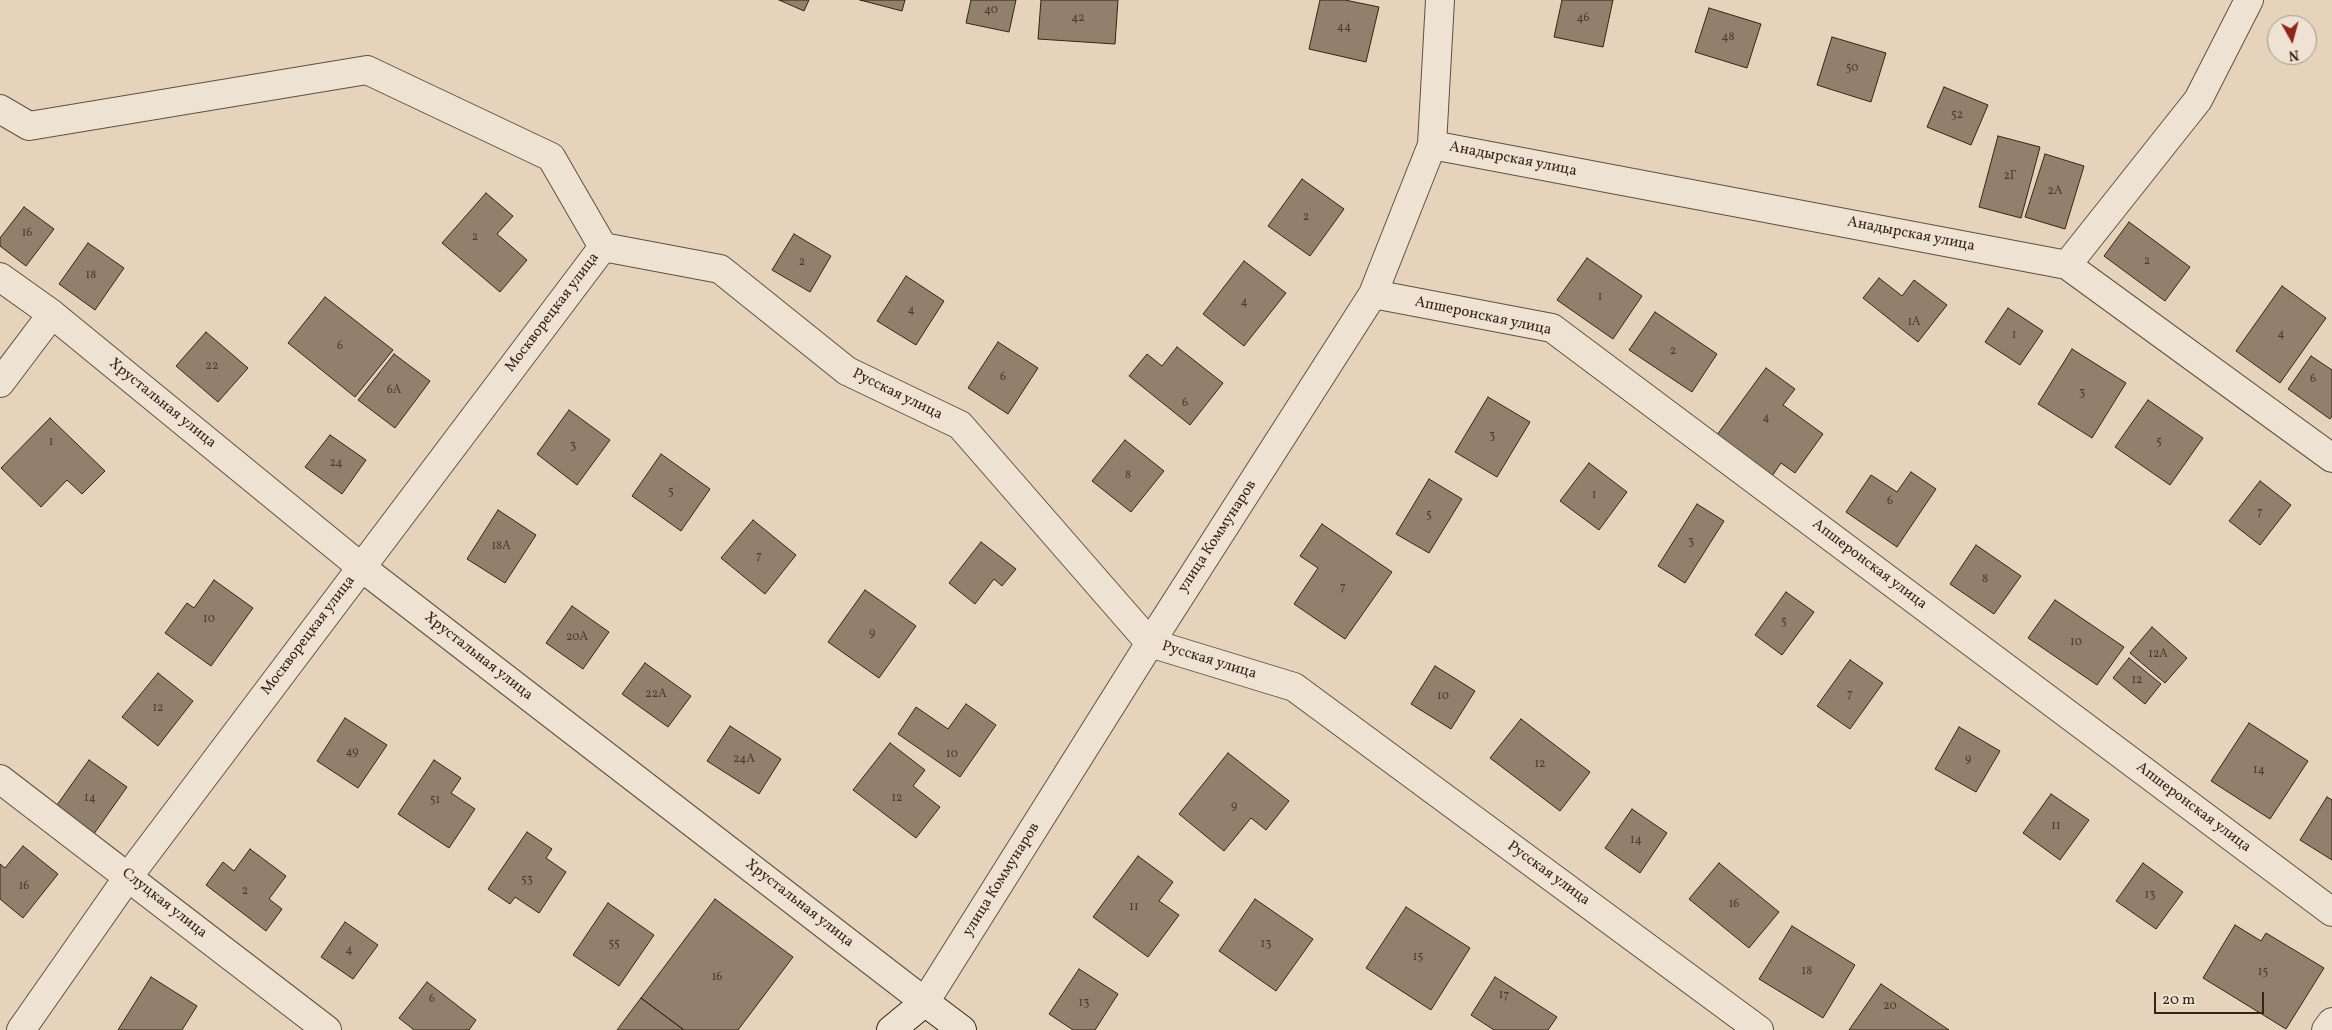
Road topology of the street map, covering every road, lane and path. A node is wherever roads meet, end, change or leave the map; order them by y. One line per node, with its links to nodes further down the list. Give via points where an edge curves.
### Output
1 (1440, 0): 4 (street, улица Коммунаров)
2 (2249, 0): 6 (street, via 2198,100)
3 (0, 109): 5 (street, via 29,126 367,70 551,157)
4 (1432, 145): 6 (street, Анадырская улица); 8 (street, улица Коммунаров)
5 (603, 247): 12 (street, Москворецкая улица); 13 (street, Русская улица, via 720,269 847,371 960,425)
6 (2067, 264): 11 (street, Анадырская улица)
7 (0, 276): 9 (street, Хрустальная улица)
8 (1373, 294): 13 (street, улица Коммунаров); 16 (street, Апшеронская улица, via 1552,328)
9 (52, 314): 10 (street); 12 (street, Хрустальная улица)
10 (0, 383)
11 (2332, 458)
12 (361, 567): 15 (street, Москворецкая улица); 17 (street, Хрустальная улица)
13 (1150, 643): 17 (street, улица Коммунаров); 23 (street, Русская улица, via 1294,687)
14 (0, 780): 15 (street, Слуцкая улица)
15 (128, 877): 19 (street, Москворецкая улица); 20 (street, Слуцкая улица)
16 (2332, 912)
17 (925, 1002): 21 (street, улица Коммунаров); 22 (street, Хрустальная улица)
18 (2332, 1022): 24 (street)
19 (21, 1030)
20 (327, 1030)
21 (891, 1030)
22 (962, 1030)
23 (1759, 1030)
24 (2326, 1030)

